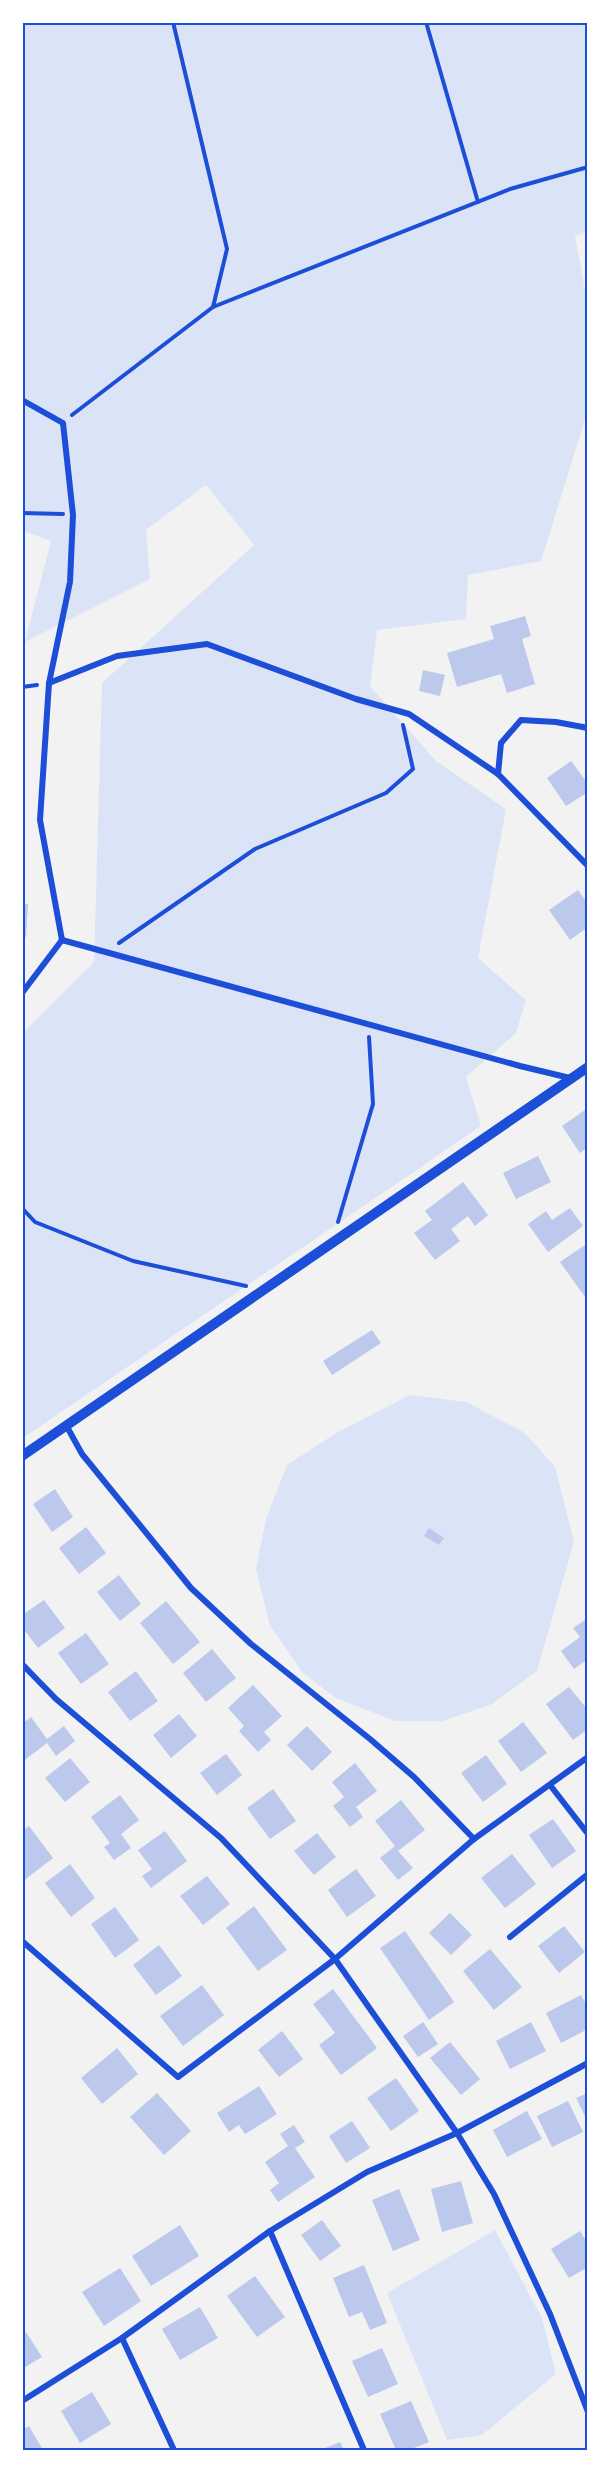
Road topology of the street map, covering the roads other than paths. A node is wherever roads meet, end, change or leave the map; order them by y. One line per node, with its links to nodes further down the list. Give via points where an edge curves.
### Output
1 (22, 400): 2 (street, via 63,423 73,515 70,582)
2 (49, 682): 4 (street, via 117,656 207,644 356,699 409,714); 6 (street, via 40,820)
3 (588, 728): 4 (street, via 521,720 501,743)
4 (498, 774): 5 (street)
5 (588, 866)
6 (62, 940): 7 (street); 9 (street)
7 (22, 993)
8 (588, 1066): 9 (street)
9 (571, 1078): 10 (street)
10 (66, 1425): 11 (street); 16 (street, via 82,1454 191,1588 250,1644 414,1777)
11 (22, 1456)
12 (22, 1664): 20 (street, via 56,1699 221,1838)
13 (588, 1757): 14 (street)
14 (550, 1785): 15 (street); 16 (street)
15 (588, 1834)
16 (474, 1839): 20 (street)
17 (588, 1874): 18 (street)
18 (510, 1937)
19 (22, 1941): 20 (street, via 178,2077)
20 (335, 1959): 22 (street)
21 (588, 2063): 22 (street)
22 (457, 2133): 23 (street, via 367,2172); 26 (street, via 494,2194 550,2313)
23 (270, 2231): 24 (street); 28 (street)
24 (123, 2338): 25 (street); 27 (street)
25 (22, 2401)
26 (588, 2412)
27 (174, 2451)
28 (364, 2451)

